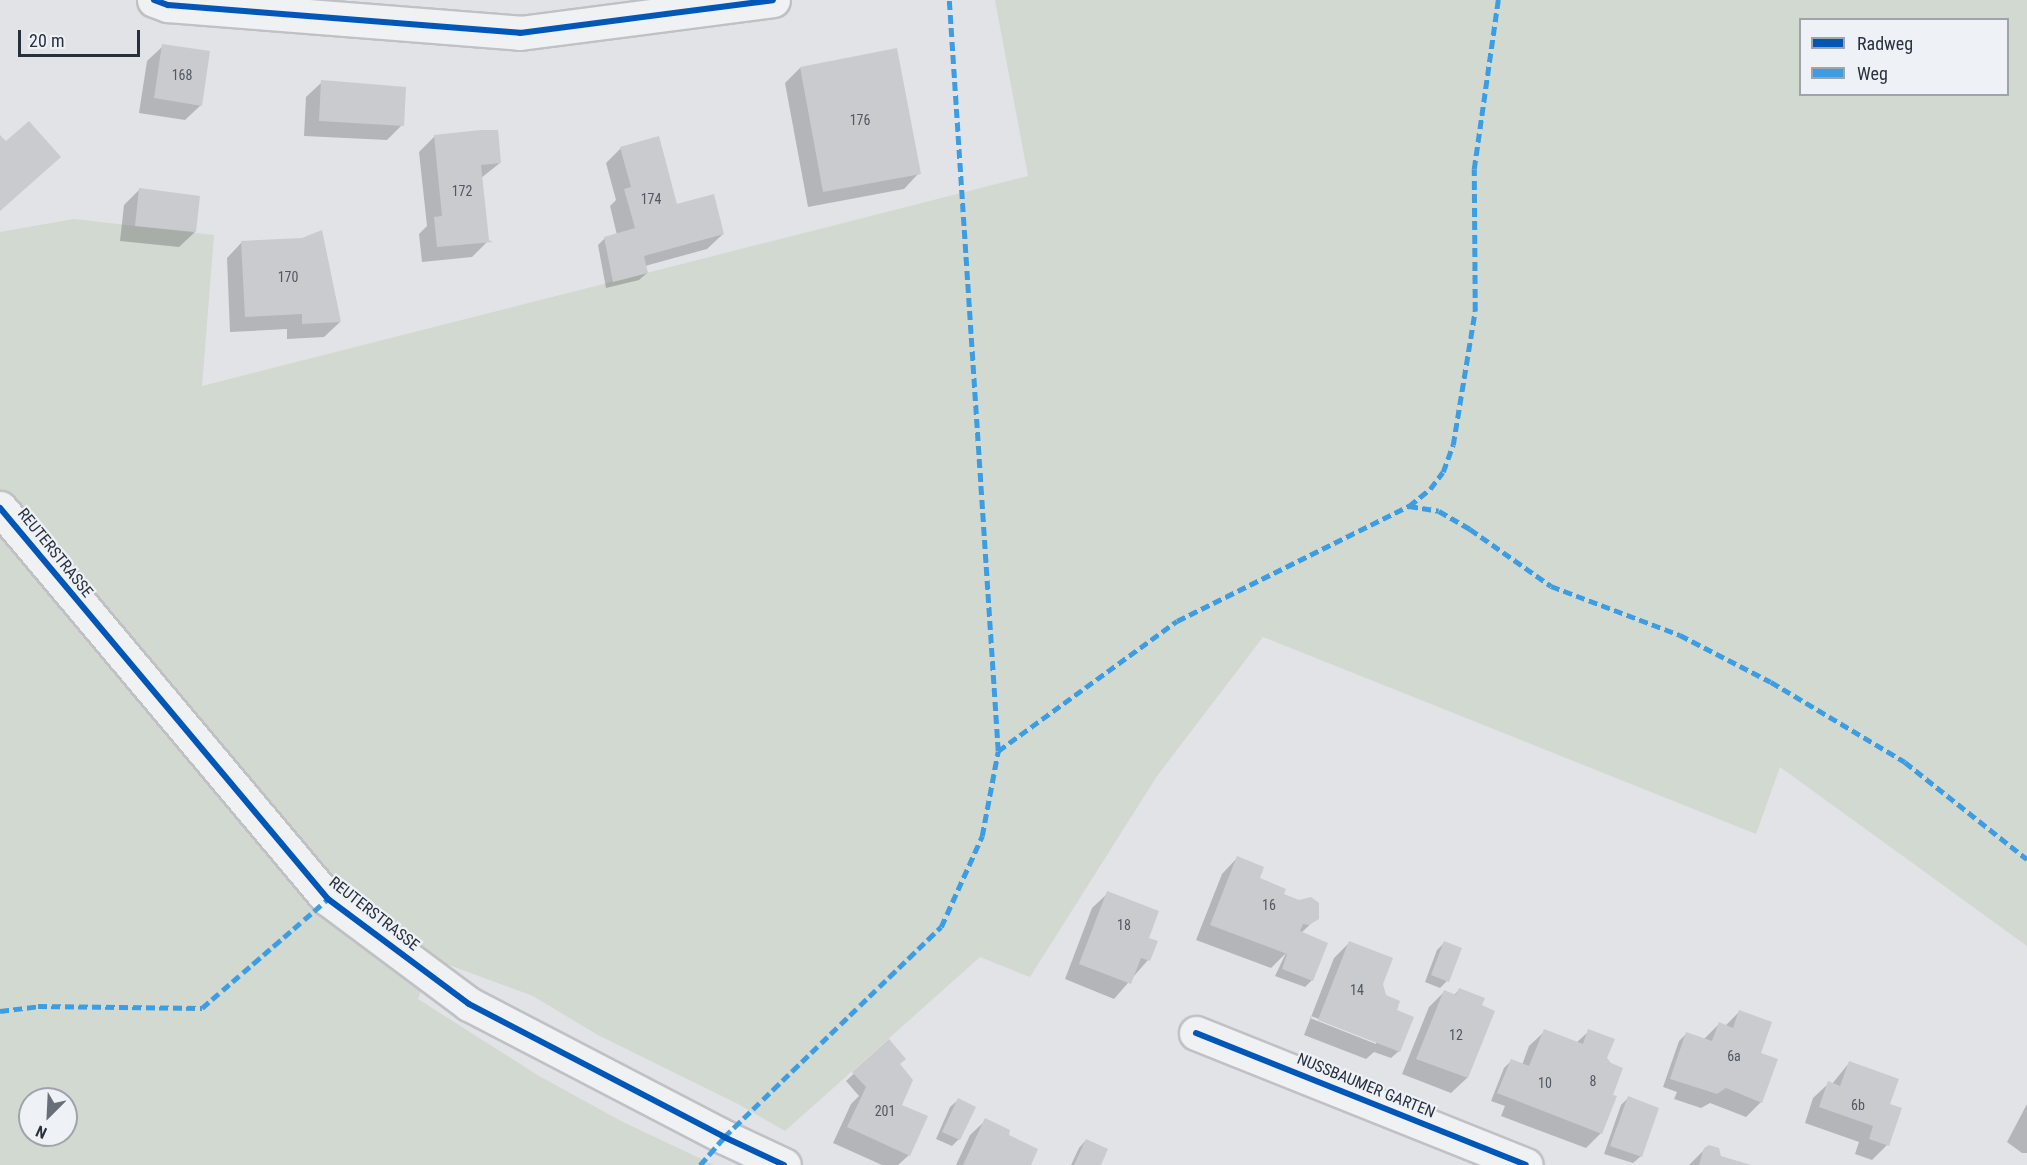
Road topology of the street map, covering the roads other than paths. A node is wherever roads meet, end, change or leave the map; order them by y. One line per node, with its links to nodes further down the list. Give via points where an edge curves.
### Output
1 (154, 0): 2 (street, via 168,5 520,33)
2 (773, 0)
3 (0, 508): 5 (street, REUTERSTRASSE, via 328,899 469,1004)
4 (1196, 1033): 6 (street, NUSSBAUMER GARTEN)
5 (784, 1165)
6 (1526, 1165)

